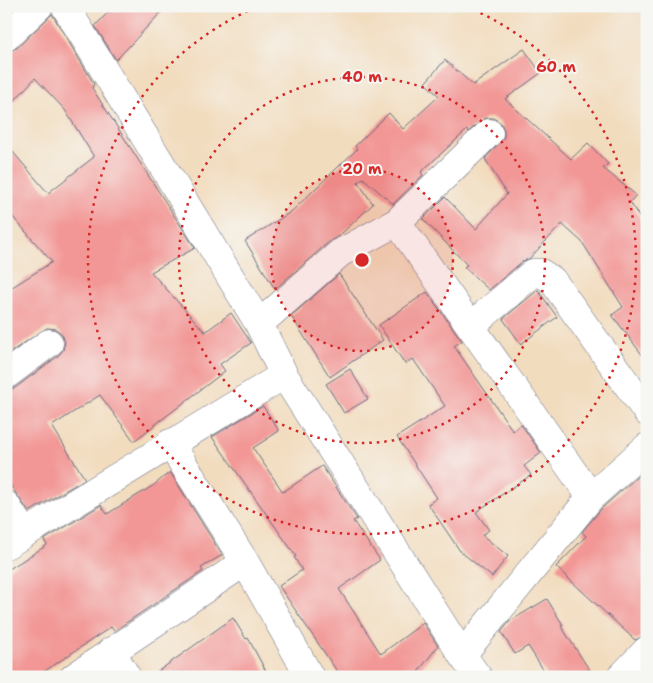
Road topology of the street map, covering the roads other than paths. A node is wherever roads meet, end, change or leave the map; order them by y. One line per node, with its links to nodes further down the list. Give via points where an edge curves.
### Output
1 (40, 6): 3 (street)
2 (65, 6): 6 (street)
3 (6, 37)
4 (489, 133): 5 (street)
5 (397, 222): 6 (street, via 340,253); 7 (street)
6 (259, 324): 10 (street)
7 (471, 326): 11 (street, via 533,273 541,273 552,280); 14 (street)
8 (49, 343): 9 (street)
9 (6, 374)
10 (284, 375): 12 (street); 20 (street)
11 (647, 412)
12 (170, 443): 16 (street); 17 (street)
13 (647, 447): 14 (street)
14 (591, 497): 20 (street)
15 (6, 505): 16 (street)
16 (15, 539)
17 (245, 562): 19 (street); 23 (street)
18 (647, 650): 25 (street)
19 (111, 651): 21 (street); 22 (street)
20 (462, 655): 24 (street)
21 (74, 677)
22 (127, 677)
23 (310, 677)
24 (478, 677)
25 (621, 677)

